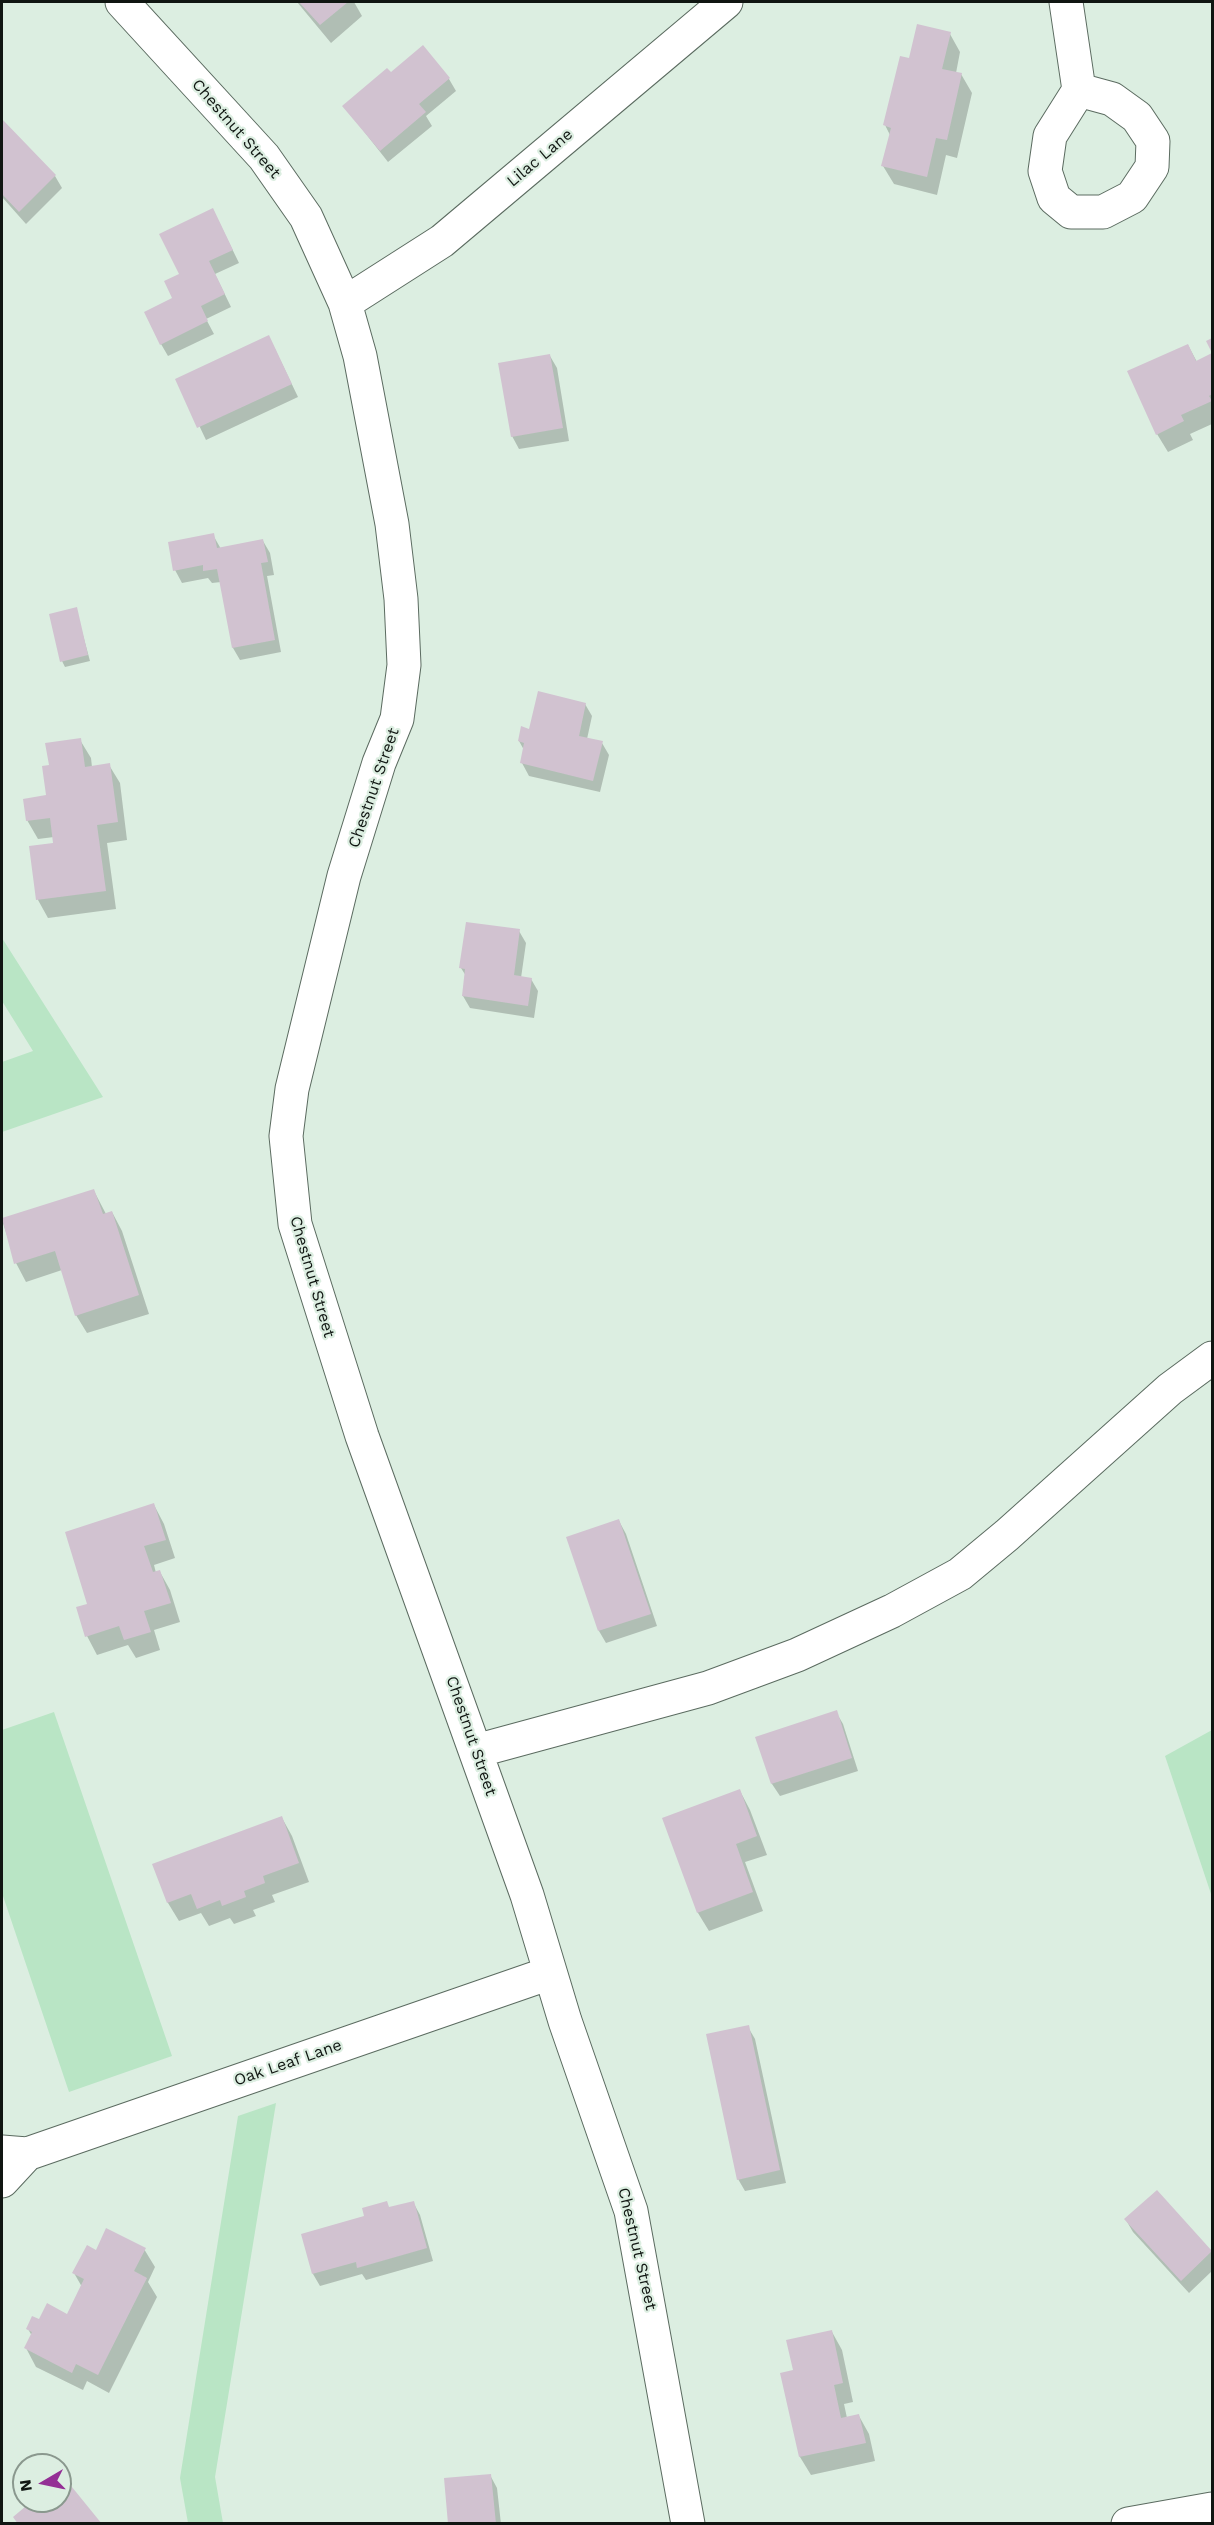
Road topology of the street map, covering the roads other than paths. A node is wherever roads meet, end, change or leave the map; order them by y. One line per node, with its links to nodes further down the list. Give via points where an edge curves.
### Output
1 (122, 2): 5 (street, Chestnut Street, via 264,157 306,217)
2 (726, 2): 5 (street, Lilac Lane, via 442,241)
3 (1066, 2): 4 (street)
4 (1079, 90)
5 (345, 303): 7 (street, Chestnut Street, via 360,356 392,524 404,665 397,719 344,876 292,1089 286,1136 289,1182 295,1224 328,1335)
6 (1212, 1358): 7 (street, via 1170,1389 960,1574 892,1611 797,1655 708,1688)
7 (476, 1751): 8 (street, Chestnut Street)
8 (550, 1973): 9 (street, Oak Leaf Lane); 12 (street, Chestnut Street, via 631,2211)
9 (14, 2153): 10 (street, Oak Leaf Lane)
10 (2, 2181)
11 (1212, 2509): 13 (street)
12 (688, 2523)
13 (1128, 2523)

